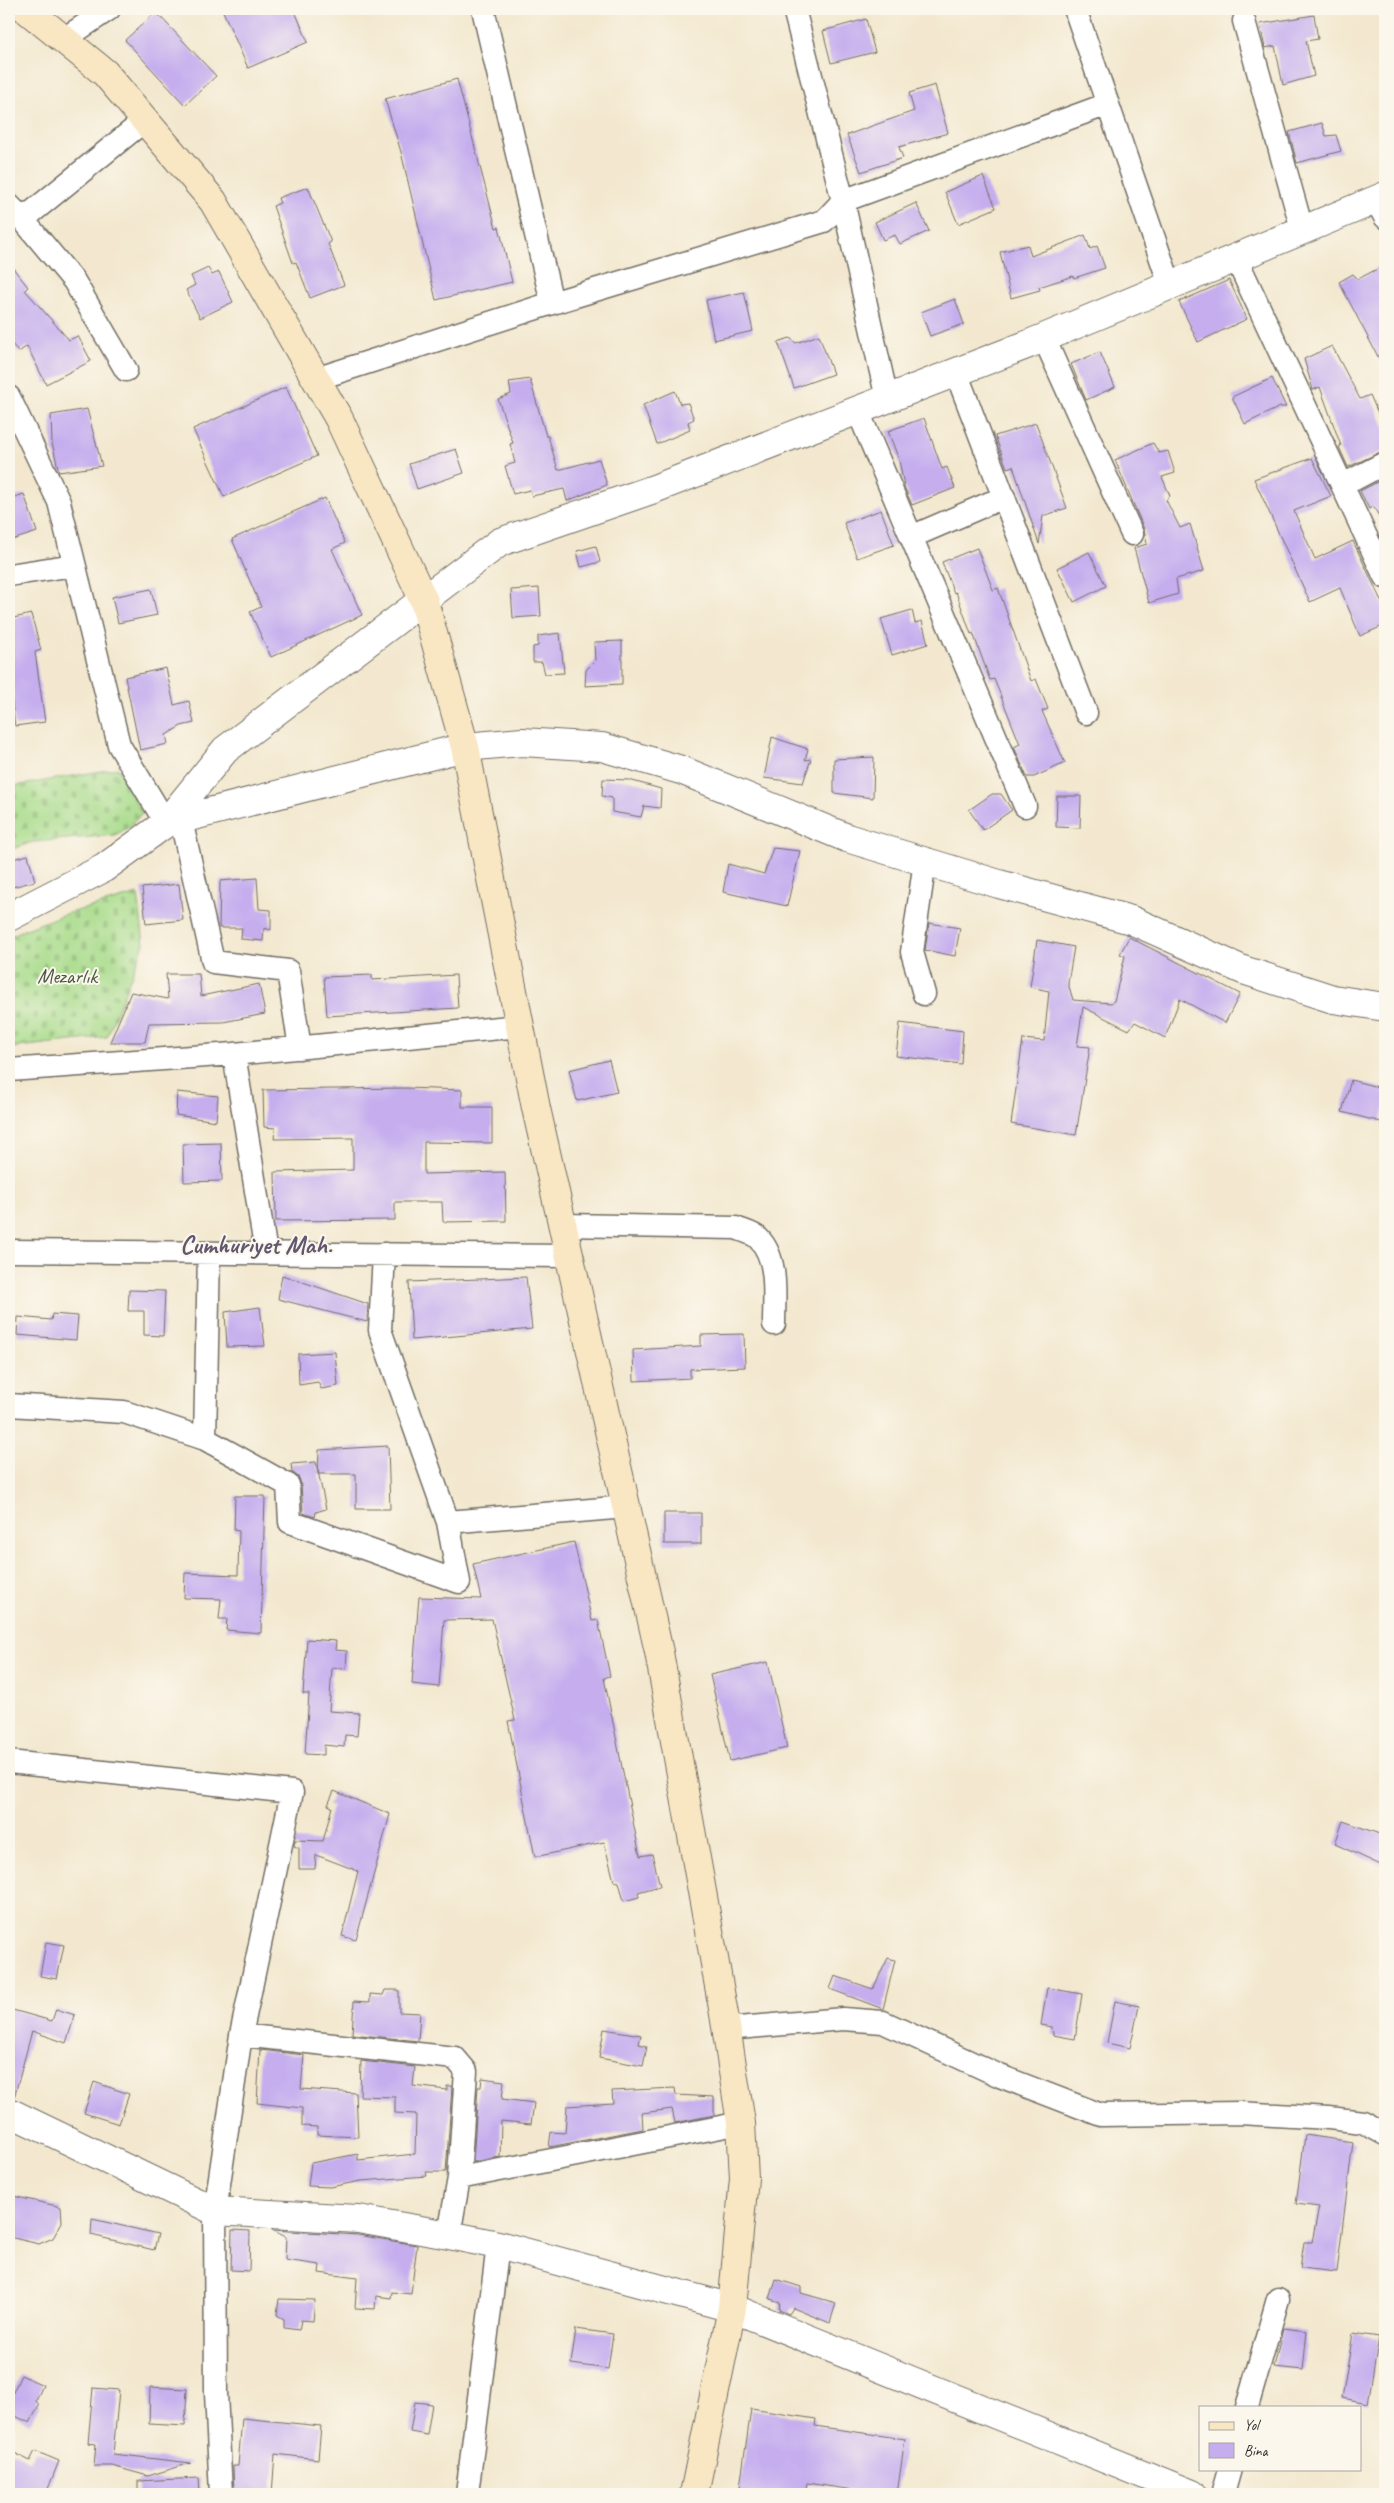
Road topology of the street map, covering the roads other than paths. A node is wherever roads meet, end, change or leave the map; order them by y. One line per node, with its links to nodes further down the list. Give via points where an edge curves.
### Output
1 (26, 9): 7 (main road)
2 (109, 9): 7 (street)
3 (483, 9): 16 (street)
4 (795, 9): 10 (street)
5 (1075, 9): 8 (street)
6 (1244, 21): 13 (street)
7 (64, 39): 9 (main road, via 105,73)
8 (1108, 104): 10 (street); 15 (street)
9 (145, 120): 12 (street, via 31,213); 20 (main road, via 213,201)
10 (844, 200): 16 (street, via 824,221); 21 (street)
11 (1382, 204): 13 (street)
12 (12, 212): 18 (street, via 74,282)
13 (1302, 229): 14 (street)
14 (1236, 258): 15 (street); 25 (street)
15 (1170, 286): 17 (street)
16 (552, 303): 20 (street)
17 (1044, 338): 19 (street); 27 (street)
18 (126, 370)
19 (956, 372): 21 (street); 26 (street)
20 (316, 379): 32 (main road, via 339,419)
21 (887, 399): 23 (street)
22 (11, 404): 29 (street, via 59,502)
23 (858, 411): 28 (street); 32 (street, via 654,489 500,542)
24 (1385, 464): 25 (street)
25 (1342, 485): 31 (street)
26 (1004, 497): 28 (street); 33 (street)
27 (1132, 534)
28 (911, 537): 35 (street)
29 (74, 565): 30 (street); 36 (street, via 119,745)
30 (9, 575)
31 (1385, 577)
32 (424, 601): 34 (main road); 36 (street, via 225,750)
33 (1086, 713)
34 (465, 747): 36 (street); 37 (street, via 522,742 602,747 681,770 847,838); 41 (main road)
35 (1025, 806)
36 (173, 822): 38 (street, via 104,868); 42 (street, via 213,962 288,971)
37 (925, 861): 39 (street, via 912,952); 40 (street, via 1131,920 1243,970 1334,999)
38 (9, 917)
39 (924, 994)
40 (1385, 1007)
41 (520, 1026): 42 (street); 45 (main road)
42 (300, 1048): 43 (street)
43 (234, 1054): 44 (street); 48 (street)
44 (9, 1070)
45 (563, 1225): 50 (main road); 51 (street, via 736,1228 757,1237 769,1255)
46 (9, 1251): 47 (street)
47 (209, 1253): 48 (street); 53 (street)
48 (266, 1253): 49 (street)
49 (384, 1254): 50 (street); 55 (street, via 380,1330)
50 (570, 1256): 54 (main road)
51 (774, 1324)
52 (9, 1405): 53 (street, via 124,1412)
53 (205, 1439): 55 (street, via 288,1485 290,1522 459,1582)
54 (626, 1507): 55 (street); 57 (main road, via 659,1652)
55 (448, 1522)
56 (9, 1762): 58 (street, via 292,1792)
57 (726, 2029): 60 (main road); 61 (street, via 843,2020 883,2022 1000,2076 1101,2114 1239,2113 1329,2118 1362,2122)
58 (241, 2035): 62 (street, via 456,2058 466,2071); 63 (street)
59 (9, 2112): 63 (street)
60 (741, 2123): 62 (street); 67 (main road, via 744,2178)
61 (1385, 2134)
62 (459, 2178): 64 (street)
63 (215, 2211): 64 (street, via 358,2219); 70 (street)
64 (449, 2235): 65 (street)
65 (498, 2245): 67 (street); 71 (street)
66 (1278, 2299): 68 (street)
67 (732, 2308): 72 (main road); 73 (street)
68 (1247, 2406)
69 (1230, 2470): 74 (street)
70 (220, 2494)
71 (468, 2494)
72 (694, 2494)
73 (1192, 2494)
74 (1223, 2494)

